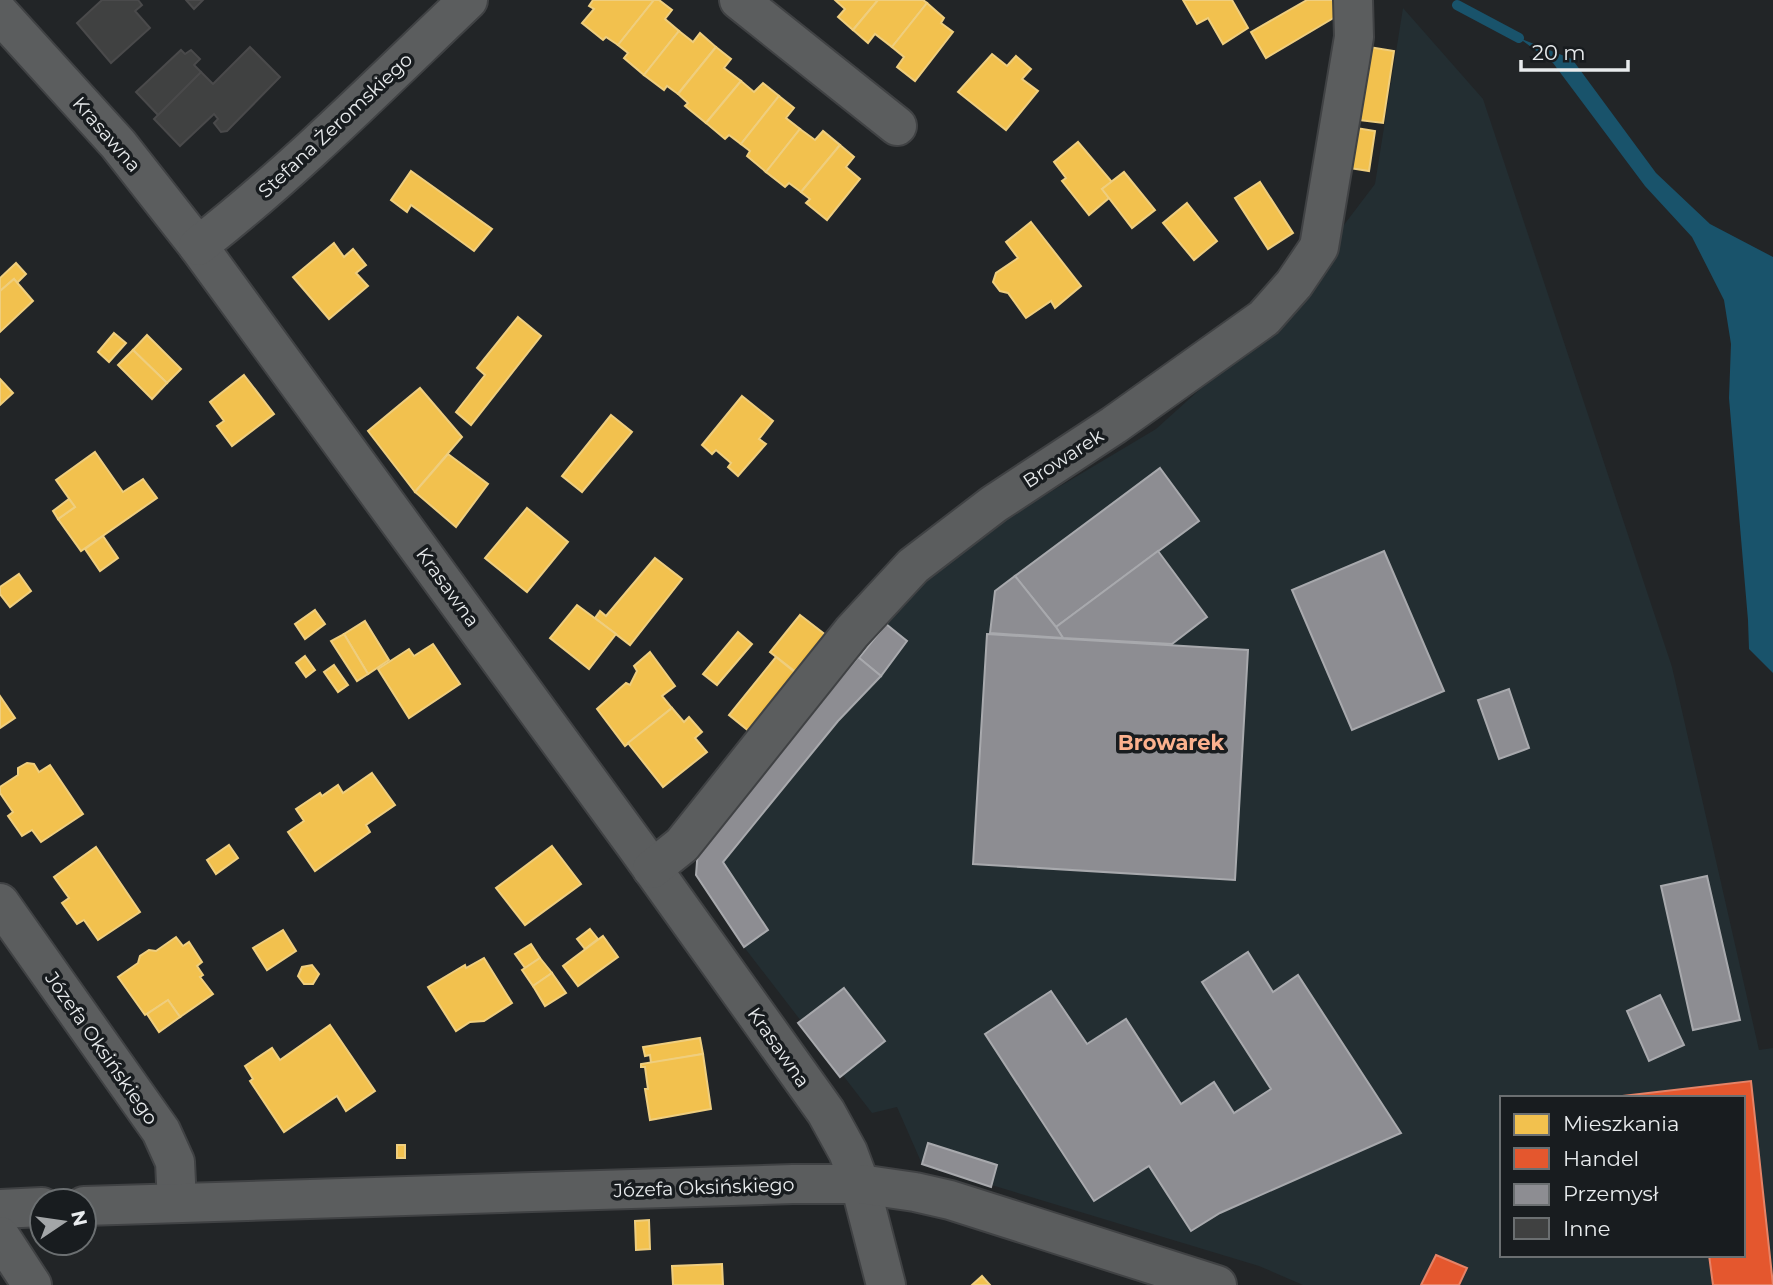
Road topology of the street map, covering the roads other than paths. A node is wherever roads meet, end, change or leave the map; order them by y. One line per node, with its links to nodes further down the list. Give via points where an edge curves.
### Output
1 (468, 0): 6 (street, Stefana Żeromskiego, via 322,140)
2 (739, 0): 5 (street)
3 (1353, 0): 7 (street, Browarek, via 1354,37 1319,247 1294,284 1264,318 994,504 913,566 852,632 682,845)
4 (0, 14): 6 (street, Krasawna, via 118,144)
5 (897, 126)
6 (198, 246): 7 (street, Krasawna)
7 (652, 869): 9 (street, Krasawna, via 826,1112)
8 (0, 903): 10 (street, Józefa Oksińskiego, via 161,1131 175,1161)
9 (860, 1184): 10 (street, Józefa Oksińskiego); 16 (street, Krasawna); 17 (street, Józefa Oksińskiego, via 950,1200)
10 (177, 1203): 11 (street, Józefa Oksińskiego)
11 (98, 1206)
12 (28, 1208): 13 (street)
13 (0, 1209)
14 (0, 1236): 15 (street)
15 (32, 1285)
16 (886, 1285)
17 (1217, 1285)

